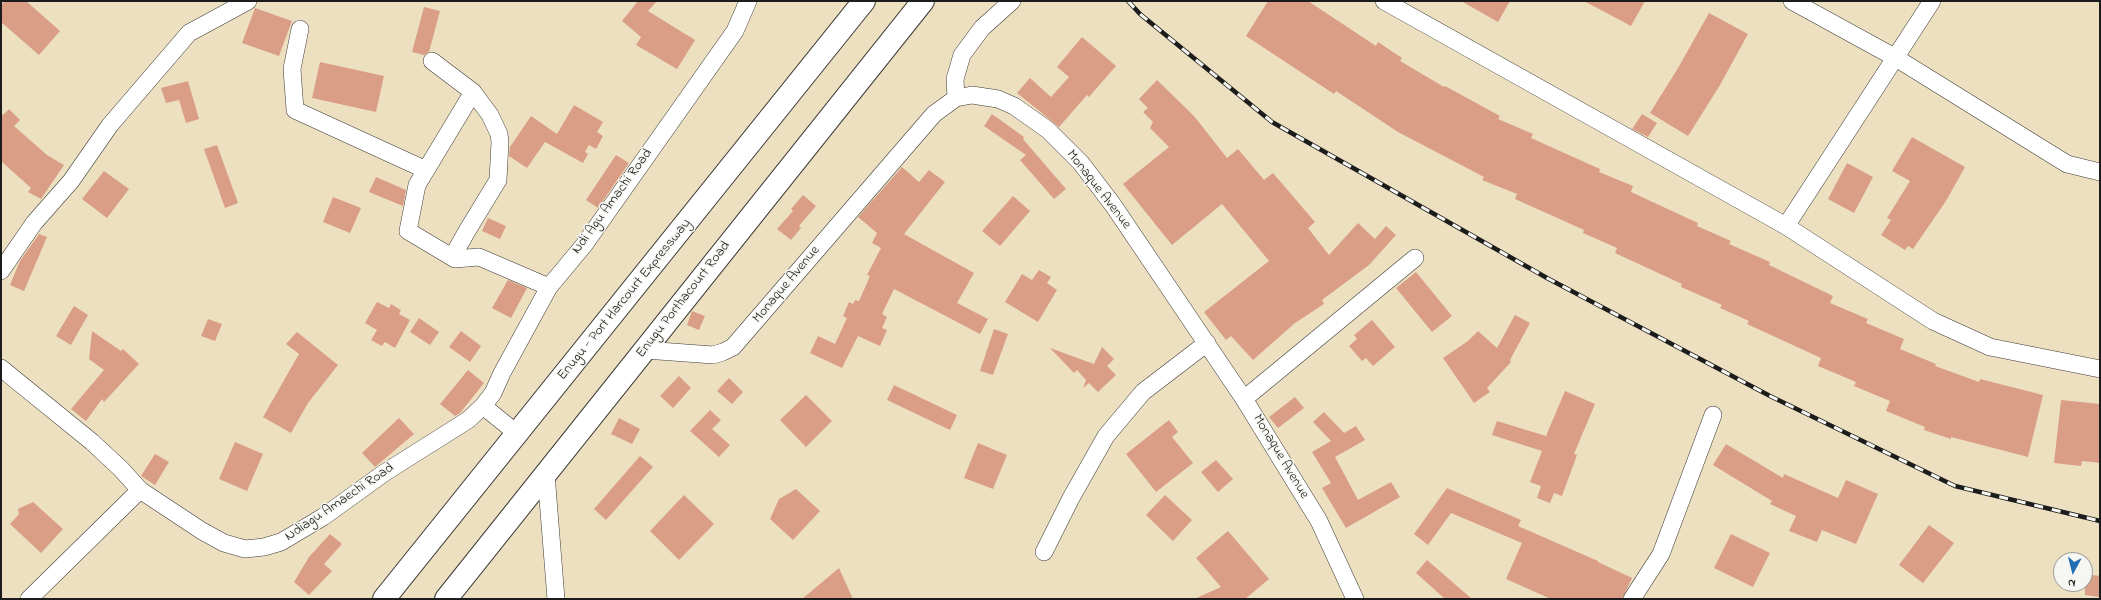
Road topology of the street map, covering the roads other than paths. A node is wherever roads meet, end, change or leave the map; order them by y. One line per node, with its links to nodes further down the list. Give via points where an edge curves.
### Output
1 (248, 1): 19 (street, via 189,33 110,125 71,180 34,223)
2 (748, 1): 20 (street, Ndi Agu Amachi Road, via 735,31 584,245)
3 (864, 1): 28 (highway, Enugu - Port Harcourt Expressway)
4 (923, 1): 22 (highway, Enugu Porthacourt Road)
5 (1012, 1): 13 (street, via 982,28 962,56 955,79)
6 (1384, 1): 16 (street)
7 (1792, 1): 10 (street)
8 (1932, 1): 10 (street)
9 (300, 29): 14 (street, via 292,69 295,110)
10 (1896, 58): 15 (street, via 2067,164); 16 (street)
11 (432, 61): 12 (street)
12 (473, 92): 14 (street); 18 (street, via 490,115 499,134 498,175 496,183 454,254)
13 (956, 98): 21 (street, Monaque Avenue, via 972,95 998,99 1014,106 1048,130 1081,163 1113,205); 22 (street, Monaque Avenue, via 934,114 733,347 712,355)
14 (426, 170): 18 (street, via 417,184 408,231)
15 (2100, 172)
16 (1786, 226): 24 (street, via 1933,321 1990,348)
17 (1415, 258): 25 (street)
18 (455, 259): 20 (street, via 479,257)
19 (1, 271)
20 (549, 288): 26 (street, Ndi Agu Amachi Road, via 493,394)
21 (1207, 343): 25 (street, Monaque Avenue); 31 (street, via 1143,392 1106,436)
22 (645, 350): 29 (highway, Enugu Porthacourt Road)
23 (1, 368): 30 (street, Ndiagu Amaechi Road, via 92,442)
24 (2100, 369)
25 (1244, 399): 36 (street, Monaque Avenue, via 1319,521)
26 (483, 406): 28 (street); 30 (street, Ndiagu Amaechi Road, via 468,420 384,473 323,517 281,542 264,547 245,548 224,543)
27 (1713, 415): 37 (street, via 1661,554)
28 (516, 436): 33 (highway, Enugu - Port Harcourt Expressway)
29 (546, 474): 34 (highway, Enugu Porthacourt Road); 35 (street)
30 (140, 490): 32 (street)
31 (1044, 552)
32 (29, 599)
33 (384, 599)
34 (446, 599)
35 (556, 599)
36 (1355, 599)
37 (1632, 599)

